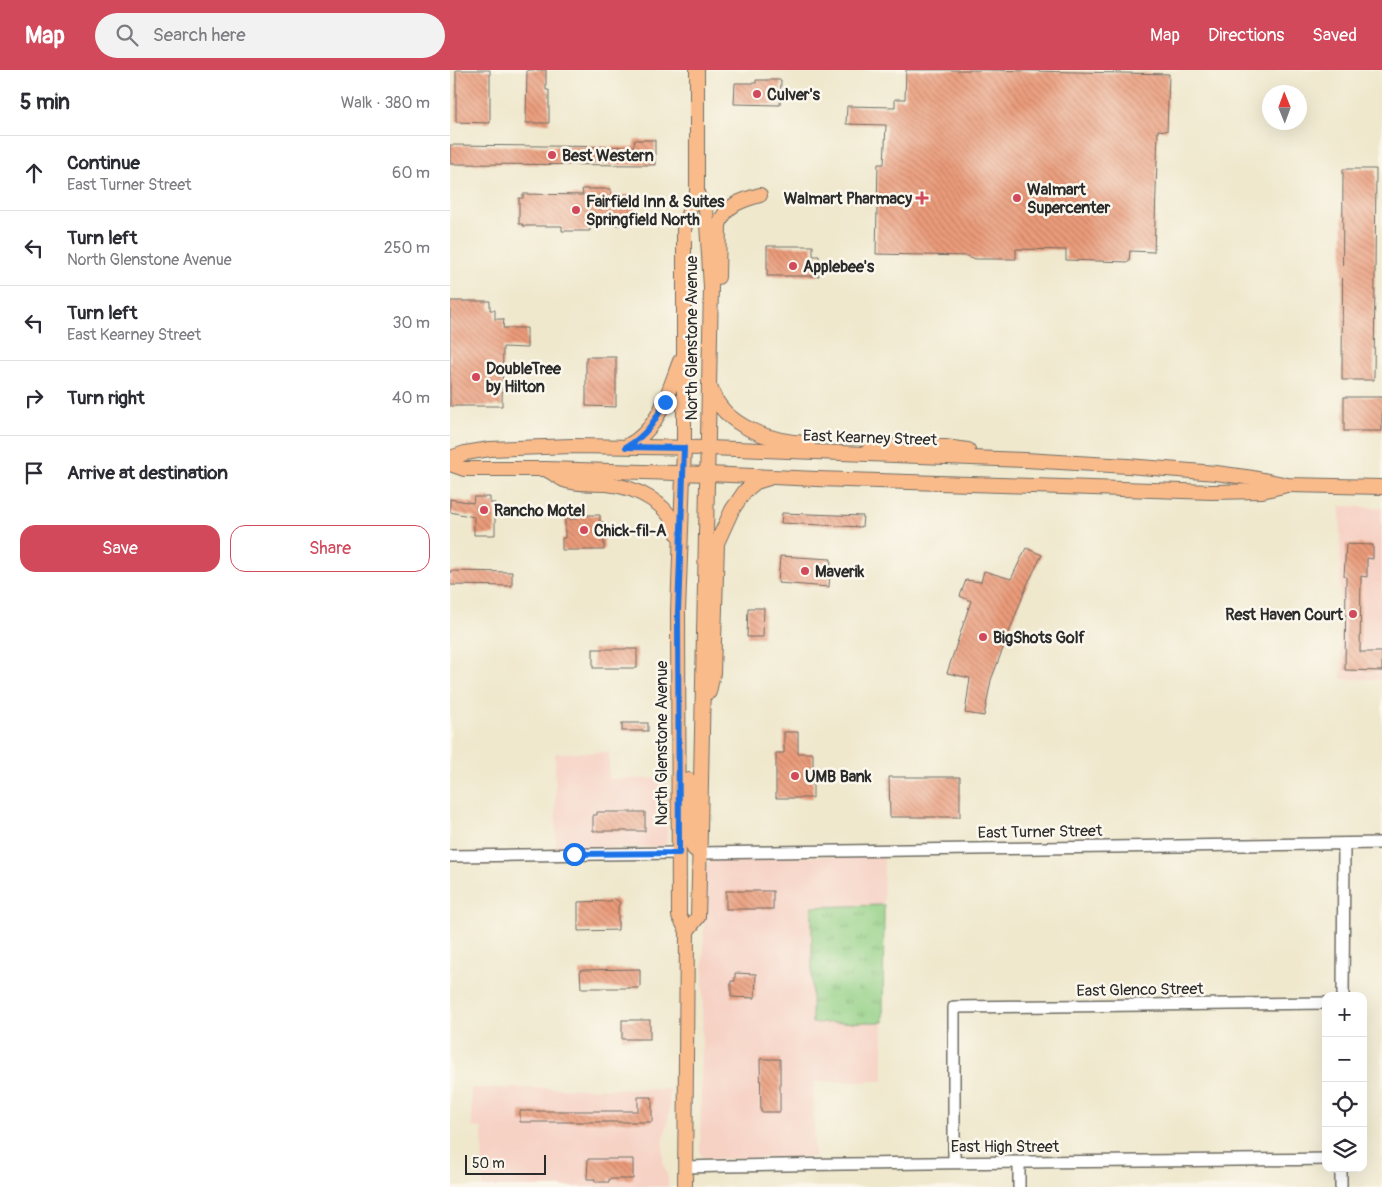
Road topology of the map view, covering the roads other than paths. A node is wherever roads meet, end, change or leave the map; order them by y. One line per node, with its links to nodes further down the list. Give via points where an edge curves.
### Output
1 (697, 70): 2 (main road, North Glenstone Avenue)
2 (696, 194): 4 (main road, North Glenstone Avenue, via 706,208); 5 (main road, North Glenstone Avenue, via 684,229)
3 (760, 195): 4 (main road, via 736,203 721,218 719,275)
4 (710, 317): 6 (main road, North Glenstone Avenue)
5 (684, 351): 7 (main road, via 658,416 641,438); 8 (main road, North Glenstone Avenue)
6 (709, 383): 9 (main road, North Glenstone Avenue); 11 (main road, via 716,402 723,410 747,427 772,438 805,443 945,447)
7 (626, 447): 8 (main road, East Kearney Street); 10 (main road, East Kearney Street, via 490,450)
8 (684, 448): 9 (main road, East Kearney Street); 14 (main road, North Glenstone Avenue)
9 (708, 448): 11 (main road, East Kearney Street); 15 (main road, North Glenstone Avenue)
10 (450, 458)
11 (1026, 460): 17 (main road, East Kearney Street, via 1216,474)
12 (450, 464): 13 (main road, East Kearney Street, via 464,469)
13 (546, 469): 14 (main road, East Kearney Street); 19 (main road, via 565,481 618,486 651,499 672,519)
14 (683, 473): 15 (main road, East Kearney Street); 19 (main road, North Glenstone Avenue)
15 (708, 474): 16 (main road, East Kearney Street); 20 (main road, North Glenstone Avenue)
16 (772, 477): 17 (main road, East Kearney Street, via 1212,492 1262,491); 20 (main road, via 756,482 745,491 717,543 713,673)
17 (1288, 485): 18 (main road, East Kearney Street)
18 (1382, 487)
19 (680, 551): 21 (main road, North Glenstone Avenue)
20 (702, 721): 25 (main road, North Glenstone Avenue)
21 (679, 768): 24 (main road, North Glenstone Avenue); 25 (main road, via 689,780 690,839 694,849)
22 (1382, 843): 23 (street, East Turner Street)
23 (1344, 844): 25 (street, East Turner Street); 29 (street)
24 (679, 853): 26 (street); 27 (main road, via 686,862 688,903); 28 (main road, North Glenstone Avenue, via 678,916)
25 (700, 853): 27 (main road, North Glenstone Avenue)
26 (450, 856)
27 (698, 917): 28 (main road)
28 (688, 932): 34 (main road, North Glenstone Avenue)
29 (1343, 992)
30 (1322, 1003): 32 (street, East Glenco Street, via 954,1008)
31 (1322, 1159): 33 (street, East High Street)
32 (954, 1162): 33 (street, East High Street); 34 (street, East High Street)
33 (1019, 1163): 37 (street)
34 (685, 1167): 36 (main road, North Glenstone Avenue)
35 (1341, 1172): 38 (street)
36 (685, 1187)
37 (1019, 1187)
38 (1341, 1187)

